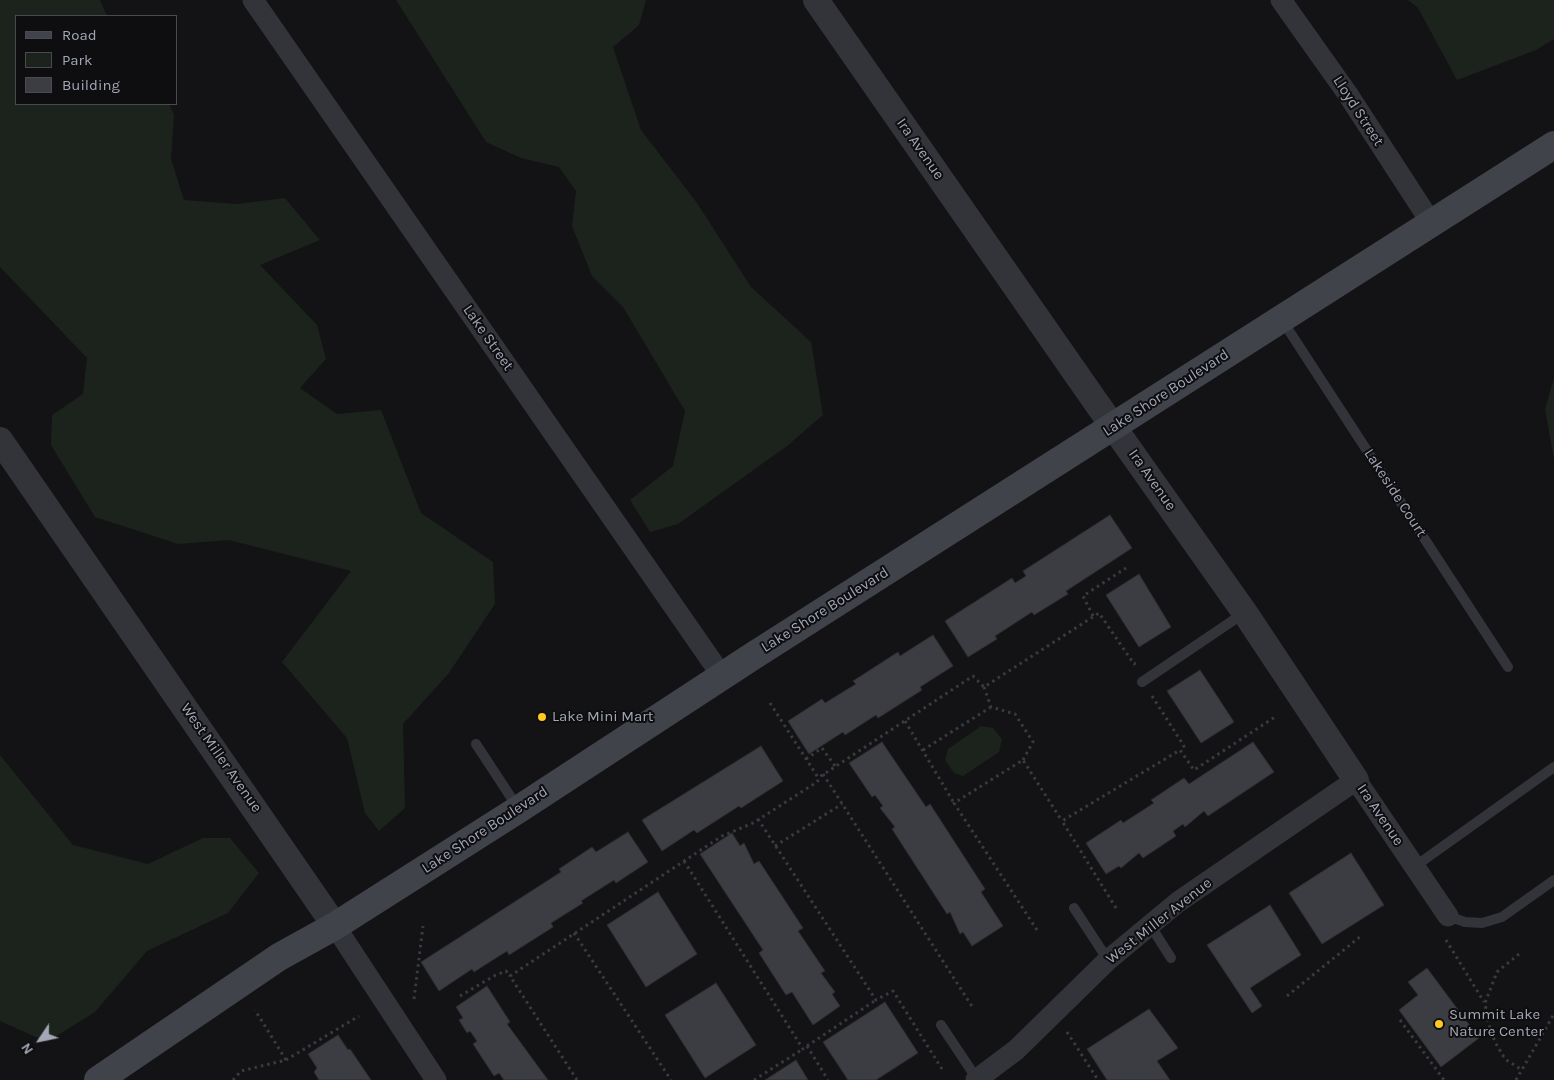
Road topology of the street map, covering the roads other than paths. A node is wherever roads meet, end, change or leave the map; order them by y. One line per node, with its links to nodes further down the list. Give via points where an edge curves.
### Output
1 (253, 0): 11 (street, Lake Street)
2 (816, 0): 7 (street, Ira Avenue)
3 (1281, 0): 5 (street, Lloyd Street, via 1347,93)
4 (1554, 145): 5 (main road, Lake Shore Boulevard)
5 (1432, 224): 6 (main road, Lake Shore Boulevard)
6 (1281, 319): 7 (main road, Lake Shore Boulevard); 10 (lane, Lakeside Court)
7 (1114, 426): 9 (street, Ira Avenue); 11 (main road, Lake Shore Boulevard)
8 (0, 440): 22 (street, West Miller Avenue)
9 (1245, 613): 12 (lane); 15 (street, Ira Avenue)
10 (1508, 667)
11 (722, 676): 16 (main road, Lake Shore Boulevard)
12 (1142, 682)
13 (476, 744): 16 (lane)
14 (1554, 767): 17 (lane)
15 (1356, 780): 17 (street, Ira Avenue); 21 (street, West Miller Avenue, via 1178,902)
16 (518, 809): 22 (main road, Lake Shore Boulevard)
17 (1414, 867): 20 (street, Ira Avenue)
18 (1554, 880): 20 (lane, via 1502,917 1482,924)
19 (1074, 908): 24 (lane)
20 (1444, 924)
21 (1150, 925): 23 (lane); 24 (street, West Miller Avenue)
22 (335, 926): 26 (main road, Lake Shore Boulevard, via 279,957); 27 (street, West Miller Avenue)
23 (1171, 958)
24 (1108, 960): 28 (street, West Miller Avenue, via 1016,1050)
25 (941, 1025): 28 (lane)
26 (98, 1080)
27 (436, 1080)
28 (976, 1080)

